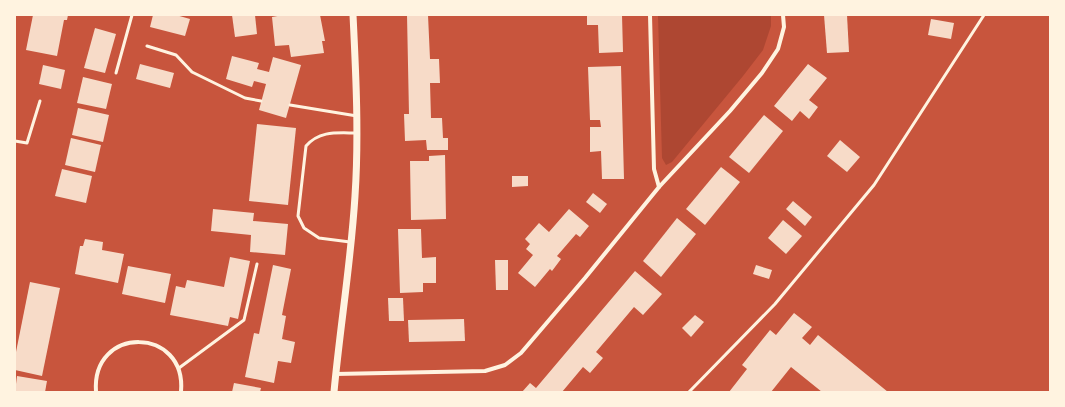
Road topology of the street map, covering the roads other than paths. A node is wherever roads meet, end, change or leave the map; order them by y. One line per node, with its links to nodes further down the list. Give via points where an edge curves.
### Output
1 (132, 15): 7 (lane)
2 (353, 15): 11 (street)
3 (650, 15): 14 (street, via 654,169)
4 (783, 15): 14 (street, via 784,27 778,49 762,73)
5 (984, 15): 22 (lane, via 874,185 775,304)
6 (147, 46): 9 (lane, via 176,55 192,72 245,98)
7 (116, 73)
8 (40, 101): 13 (lane, via 26,143)
9 (261, 101)
10 (290, 105): 11 (lane)
11 (357, 116): 12 (street)
12 (357, 133): 15 (street); 15 (lane, via 325,134 306,146 298,216 304,228 319,238)
13 (15, 141)
14 (659, 188): 18 (street, via 521,353 505,365 485,371)
15 (351, 242): 18 (street)
16 (257, 264): 17 (lane, via 244,320)
17 (179, 368): 19 (street, via 171,355 159,346 131,342 118,346 106,355 95,381); 20 (street)
18 (336, 374): 21 (street)
19 (96, 392)
20 (181, 392)
21 (334, 392)
22 (689, 392)

